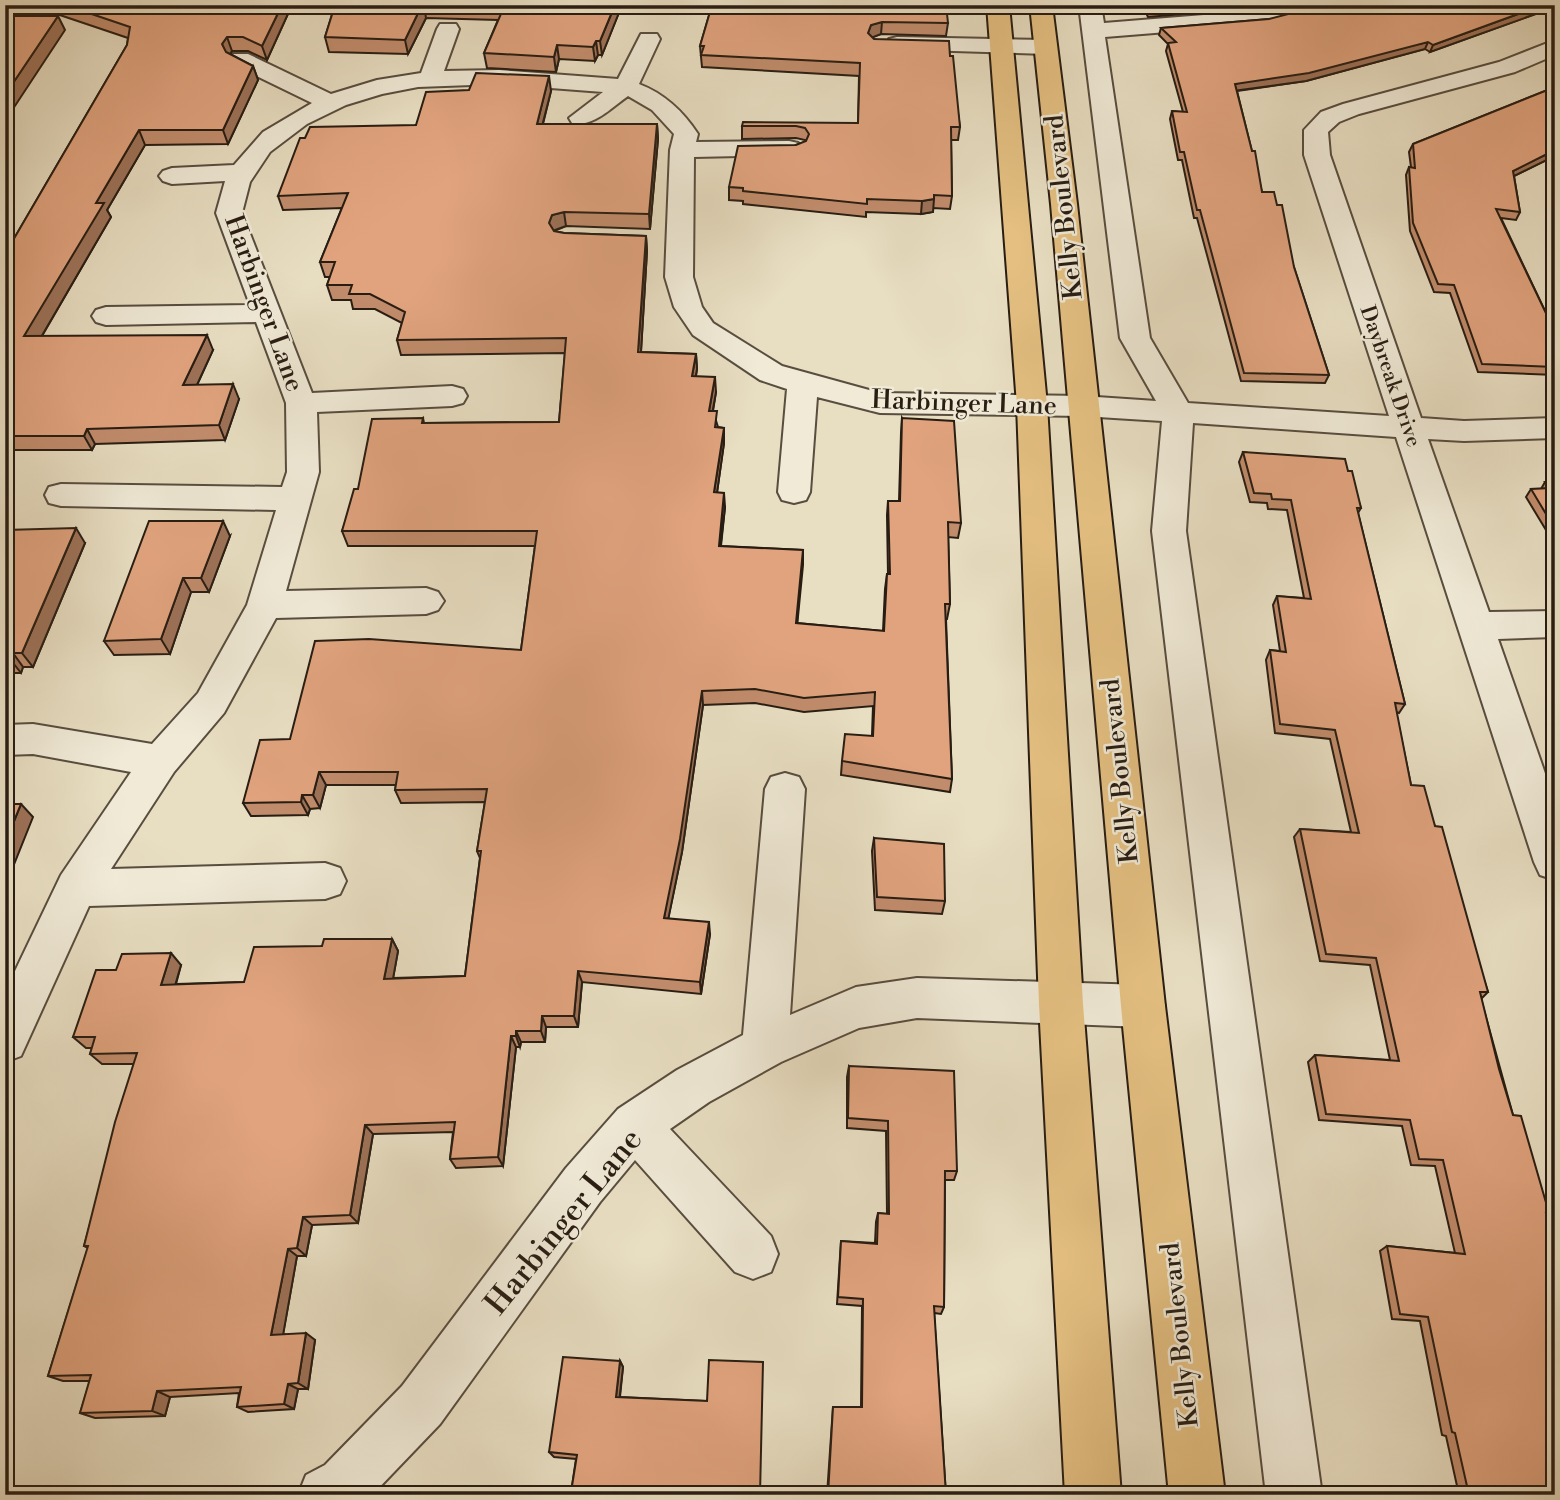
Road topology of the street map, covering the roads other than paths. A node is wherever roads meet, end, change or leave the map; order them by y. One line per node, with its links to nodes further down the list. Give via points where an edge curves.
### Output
1 (998, 5): 9 (main road, Kelly Boulevard)
2 (1041, 5): 10 (main road, Kelly Boulevard)
3 (1090, 5): 6 (street)
4 (1313, 5): 6 (street, via 1266,17)
5 (448, 29): 13 (street)
6 (1093, 32): 28 (street, via 1135,338)
7 (649, 38): 14 (street)
8 (881, 44): 9 (street)
9 (1000, 45): 10 (street); 26 (main road, Kelly Boulevard)
10 (1046, 47): 27 (main road, Kelly Boulevard)
11 (1555, 47): 29 (street, Daybreak Drive, via 1507,67 1351,109 1330,117 1316,130 1317,155)
12 (240, 59): 15 (street)
13 (430, 79): 14 (street, Harbinger Lane, via 472,76); 15 (street, Harbinger Lane, via 397,82)
14 (626, 87): 16 (street); 18 (street, Harbinger Lane, via 646,94 678,121 687,134)
15 (328, 102): 19 (street, Harbinger Lane, via 269,136)
16 (581, 118)
17 (795, 148): 18 (street)
18 (682, 150): 23 (street, Harbinger Lane, via 667,240 688,307 703,329 771,373)
19 (241, 172): 20 (street); 21 (street, Harbinger Lane, via 229,213)
20 (172, 176)
21 (268, 313): 22 (street); 25 (street, Harbinger Lane)
22 (106, 316)
23 (803, 384): 26 (street, Harbinger Lane, via 880,403); 31 (street)
24 (452, 396): 25 (street)
25 (301, 403): 33 (street, Harbinger Lane, via 303,472)
26 (1032, 405): 27 (street, Harbinger Lane); 44 (main road, Kelly Boulevard)
27 (1082, 406): 28 (street, Harbinger Lane); 45 (main road, Kelly Boulevard)
28 (1178, 413): 29 (street, Harbinger Lane); 53 (street, via 1169,531)
29 (1408, 428): 30 (street, Harbinger Lane); 37 (street, Daybreak Drive)
30 (1555, 428)
31 (794, 492)
32 (61, 495): 33 (street)
33 (295, 499): 35 (street, Harbinger Lane)
34 (426, 601): 35 (street)
35 (265, 605): 39 (street, Harbinger Lane, via 211,703)
36 (1555, 624): 37 (street)
37 (1477, 626): 41 (street, Daybreak Drive)
38 (5, 740): 39 (street, via 33,739)
39 (160, 761): 43 (street, Harbinger Lane)
40 (785, 789): 47 (street)
41 (1555, 862)
42 (325, 881): 43 (street)
43 (76, 888): 46 (street, Harbinger Lane)
44 (1061, 1004): 45 (street, Harbinger Lane); 47 (street, Harbinger Lane, via 918,998 856,1008); 51 (main road, Kelly Boulevard)
45 (1143, 1006): 52 (main road, Kelly Boulevard)
46 (5, 1041)
47 (765, 1047): 48 (street, Harbinger Lane, via 693,1086)
48 (635, 1125): 49 (street); 50 (street, Harbinger Lane, via 583,1185 421,1405)
49 (753, 1254)
50 (340, 1491)
51 (1093, 1495)
52 (1197, 1495)
53 (1294, 1495)

